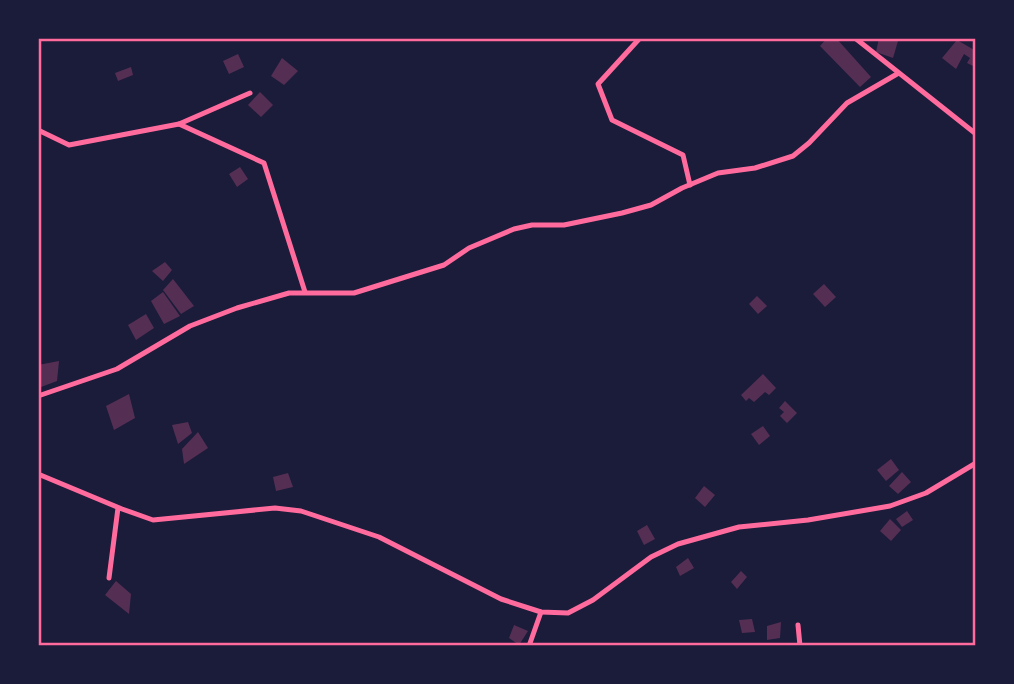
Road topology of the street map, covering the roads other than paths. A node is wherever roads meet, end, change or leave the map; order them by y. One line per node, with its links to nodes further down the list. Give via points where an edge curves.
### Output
1 (640, 38): 8 (street, via 598,84 612,120 683,155)
2 (855, 38): 3 (street)
3 (898, 74): 7 (street); 8 (street, via 847,103 793,156 718,173)
4 (250, 93): 5 (street)
5 (179, 124): 6 (street, via 69,145); 9 (street, via 264,163)
6 (38, 130)
7 (975, 134)
8 (690, 185): 9 (street, via 651,205 622,213 565,225 514,229 469,248 444,265 354,293)
9 (305, 292): 10 (street, via 225,312 190,326 117,369)
10 (38, 396)
11 (975, 463): 15 (street, via 926,493 890,506 739,527 678,544 568,613)
12 (38, 474): 13 (street)
13 (118, 508): 14 (street); 15 (street, via 153,520 275,508 301,510 379,537 501,599)
14 (109, 578)
15 (541, 612): 17 (street)
16 (798, 625): 18 (street)
17 (529, 646)
18 (800, 646)

